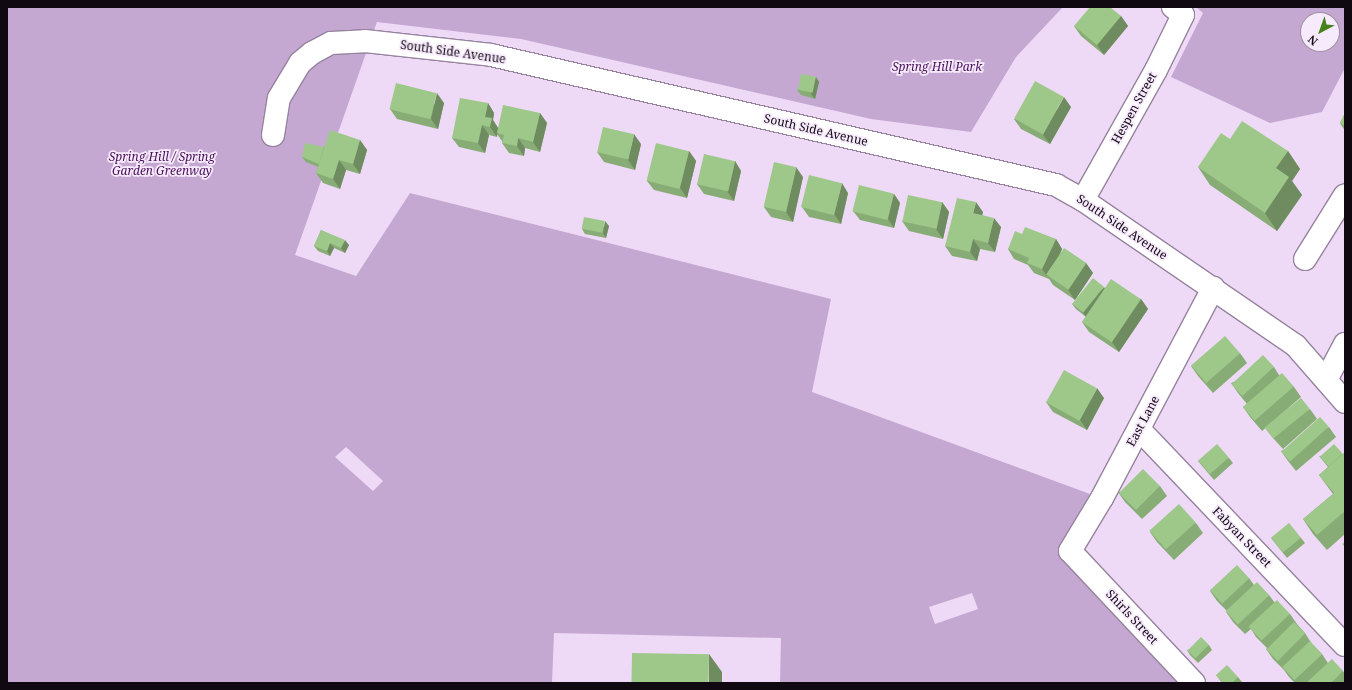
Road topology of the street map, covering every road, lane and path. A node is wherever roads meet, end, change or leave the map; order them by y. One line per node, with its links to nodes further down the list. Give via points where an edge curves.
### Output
1 (1178, 11): 4 (street, Hespen Street, via 1156,70)
2 (272, 135): 4 (street, South Side Avenue, via 280,98 300,63 331,43 365,41 491,56 1056,185)
3 (1345, 195): 5 (street)
4 (1083, 200): 6 (street, South Side Avenue)
5 (1305, 259)
6 (1213, 288): 8 (street, South Side Avenue, via 1296,346); 10 (street, East Lane)
7 (1345, 344): 8 (street)
8 (1326, 380): 9 (street, South Side Avenue)
9 (1345, 402)
10 (1139, 429): 11 (street, East Lane); 12 (street, Fabyan Street)
11 (1070, 551): 13 (street, Shirls Street)
12 (1345, 645)
13 (1194, 683)

